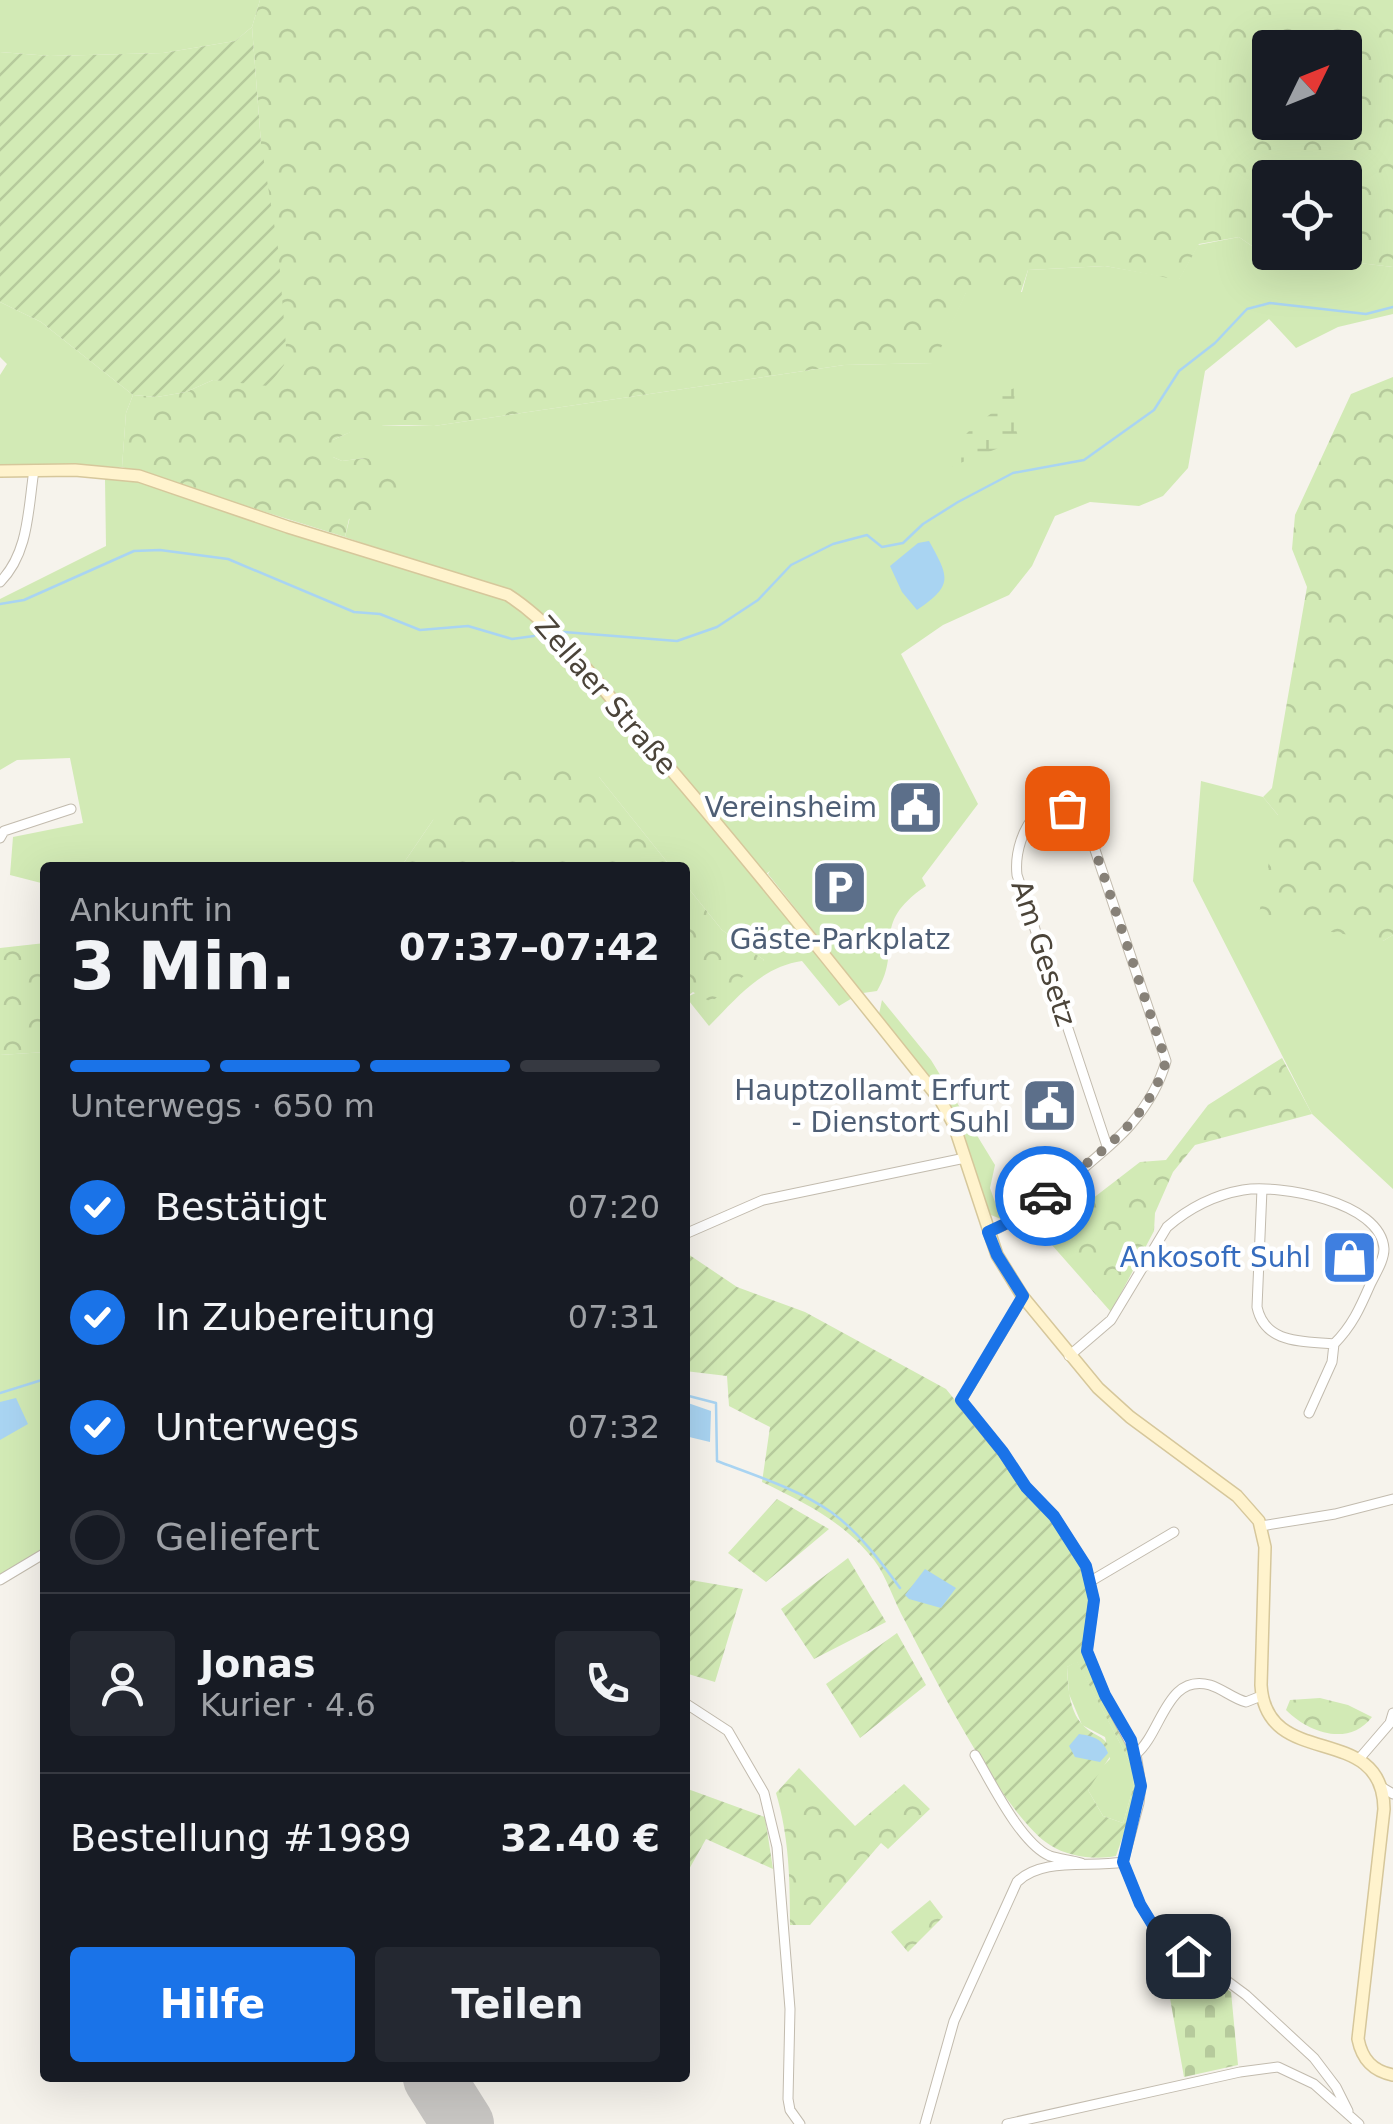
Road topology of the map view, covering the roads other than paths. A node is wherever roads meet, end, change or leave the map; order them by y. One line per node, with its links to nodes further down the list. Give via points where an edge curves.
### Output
1 (34, 470): 2 (street, Zellaer Straße); 3 (street, via 21,552); 7 (street, Zellaer Straße, via 139,476 508,594 527,607 763,876 941,1101)
2 (0, 471)
3 (0, 582)
4 (71, 809): 5 (street)
5 (0, 838)
6 (1108, 1146): 6 (street, Am Gesetz, via 1131,1125 1166,1061 1087,826 1067,808 1050,806 1023,829 1017,875); 10 (street, Am Gesetz, via 1018,1218)
7 (965, 1158): 9 (street, via 763,1200); 10 (street, Zellaer Straße)
8 (1262, 1189): 12 (street, via 1260,1322 1290,1340); 12 (street, via 1335,1202 1380,1237 1383,1255 1364,1303); 13 (street, via 1228,1193 1180,1216 1157,1241 1111,1320)
9 (690, 1232)
10 (988, 1232): 11 (street, Zellaer Straße)
11 (1023, 1296): 13 (street, Zellaer Straße); 20 (street, via 961,1400 1054,1516)
12 (1334, 1344): 14 (street)
13 (1070, 1356): 16 (street, Zellaer Straße, via 1130,1417 1247,1504)
14 (1310, 1412)
15 (1393, 1499): 16 (street)
16 (1262, 1526): 21 (street)
17 (1174, 1532): 20 (street)
18 (40, 1556): 19 (street)
19 (0, 1580)
20 (1091, 1581): 24 (street, via 1087,1651)
21 (1262, 1696): 24 (street, via 1246,1702 1213,1686 1185,1685); 26 (street, via 1284,1730)
22 (690, 1707): 32 (street, via 728,1731 764,1793 777,1848 790,2009 788,2098)
23 (1392, 1720): 26 (street)
24 (1136, 1754): 28 (street, via 1141,1786)
25 (975, 1755): 29 (street, via 1018,1824 1047,1855)
26 (1359, 1758): 27 (street)
27 (1388, 1791): 30 (street, via 1358,2038 1366,2060)
28 (1123, 1862): 29 (street); 31 (street, via 1154,1927 1246,1995 1314,2058)
29 (1098, 1866): 33 (street, via 1040,1867 1017,1882 954,2020)
30 (1393, 2075)
31 (1348, 2111): 34 (street, via 1278,2067); 35 (street)
32 (800, 2124)
33 (925, 2124)
34 (1007, 2124)
35 (1359, 2124)

